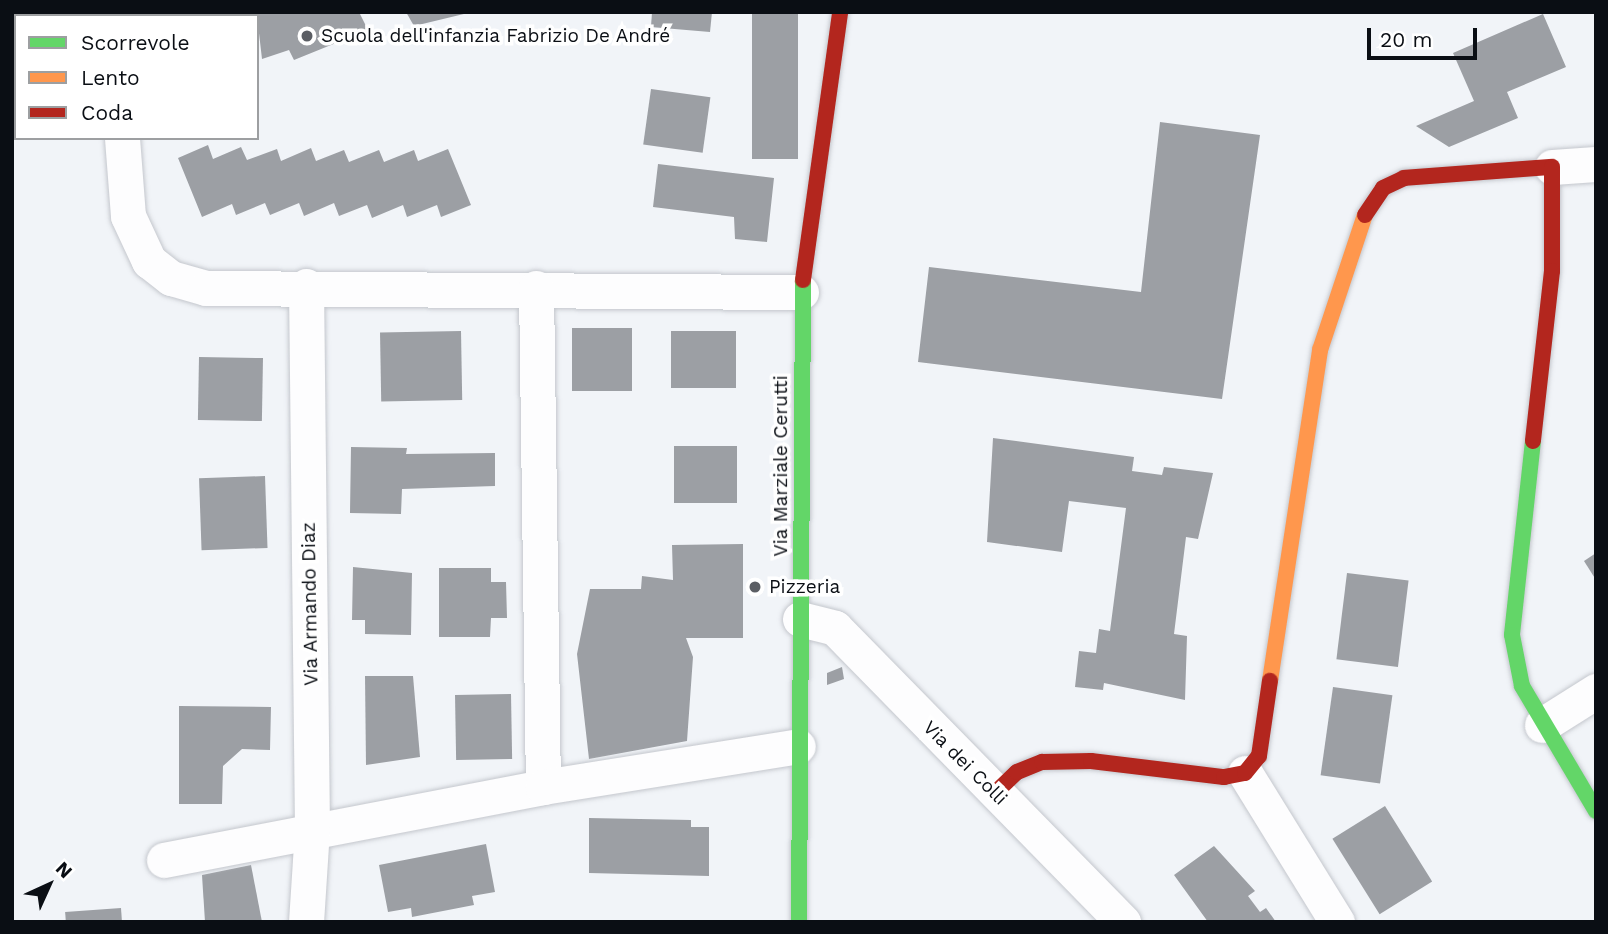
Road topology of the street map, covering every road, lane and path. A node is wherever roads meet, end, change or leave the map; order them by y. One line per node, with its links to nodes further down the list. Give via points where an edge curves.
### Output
1 (840, 12): 7 (street, Via Marziale Cerutti)
2 (122, 140): 5 (street, via 128,216 149,261 171,278 206,288)
3 (1596, 164): 4 (street)
4 (1552, 167): 10 (street, via 1552,271 1512,635 1522,686); 12 (street, via 1404,178 1383,188 1367,209 1320,351 1288,533 1259,756)
5 (306, 286): 6 (street); 16 (street, Via Armando Diaz)
6 (536, 288): 7 (street); 13 (street)
7 (801, 292): 8 (street, Via Marziale Cerutti)
8 (800, 618): 11 (street, Via Marziale Cerutti); 14 (street, Via dei Colli, via 835,628)
9 (1596, 691): 10 (street)
10 (1542, 725): 15 (street)
11 (798, 746): 13 (street); 19 (street, Via Marziale Cerutti)
12 (1245, 774): 14 (street, via 1224,777 1091,761 1042,762 1017,772); 21 (street)
13 (543, 787): 16 (street)
14 (995, 793): 20 (street, Via dei Colli)
15 (1596, 811)
16 (312, 830): 17 (street); 18 (street, Via Armando Diaz)
17 (164, 860)
18 (306, 922)
19 (799, 922)
20 (1123, 922)
21 (1337, 922)

